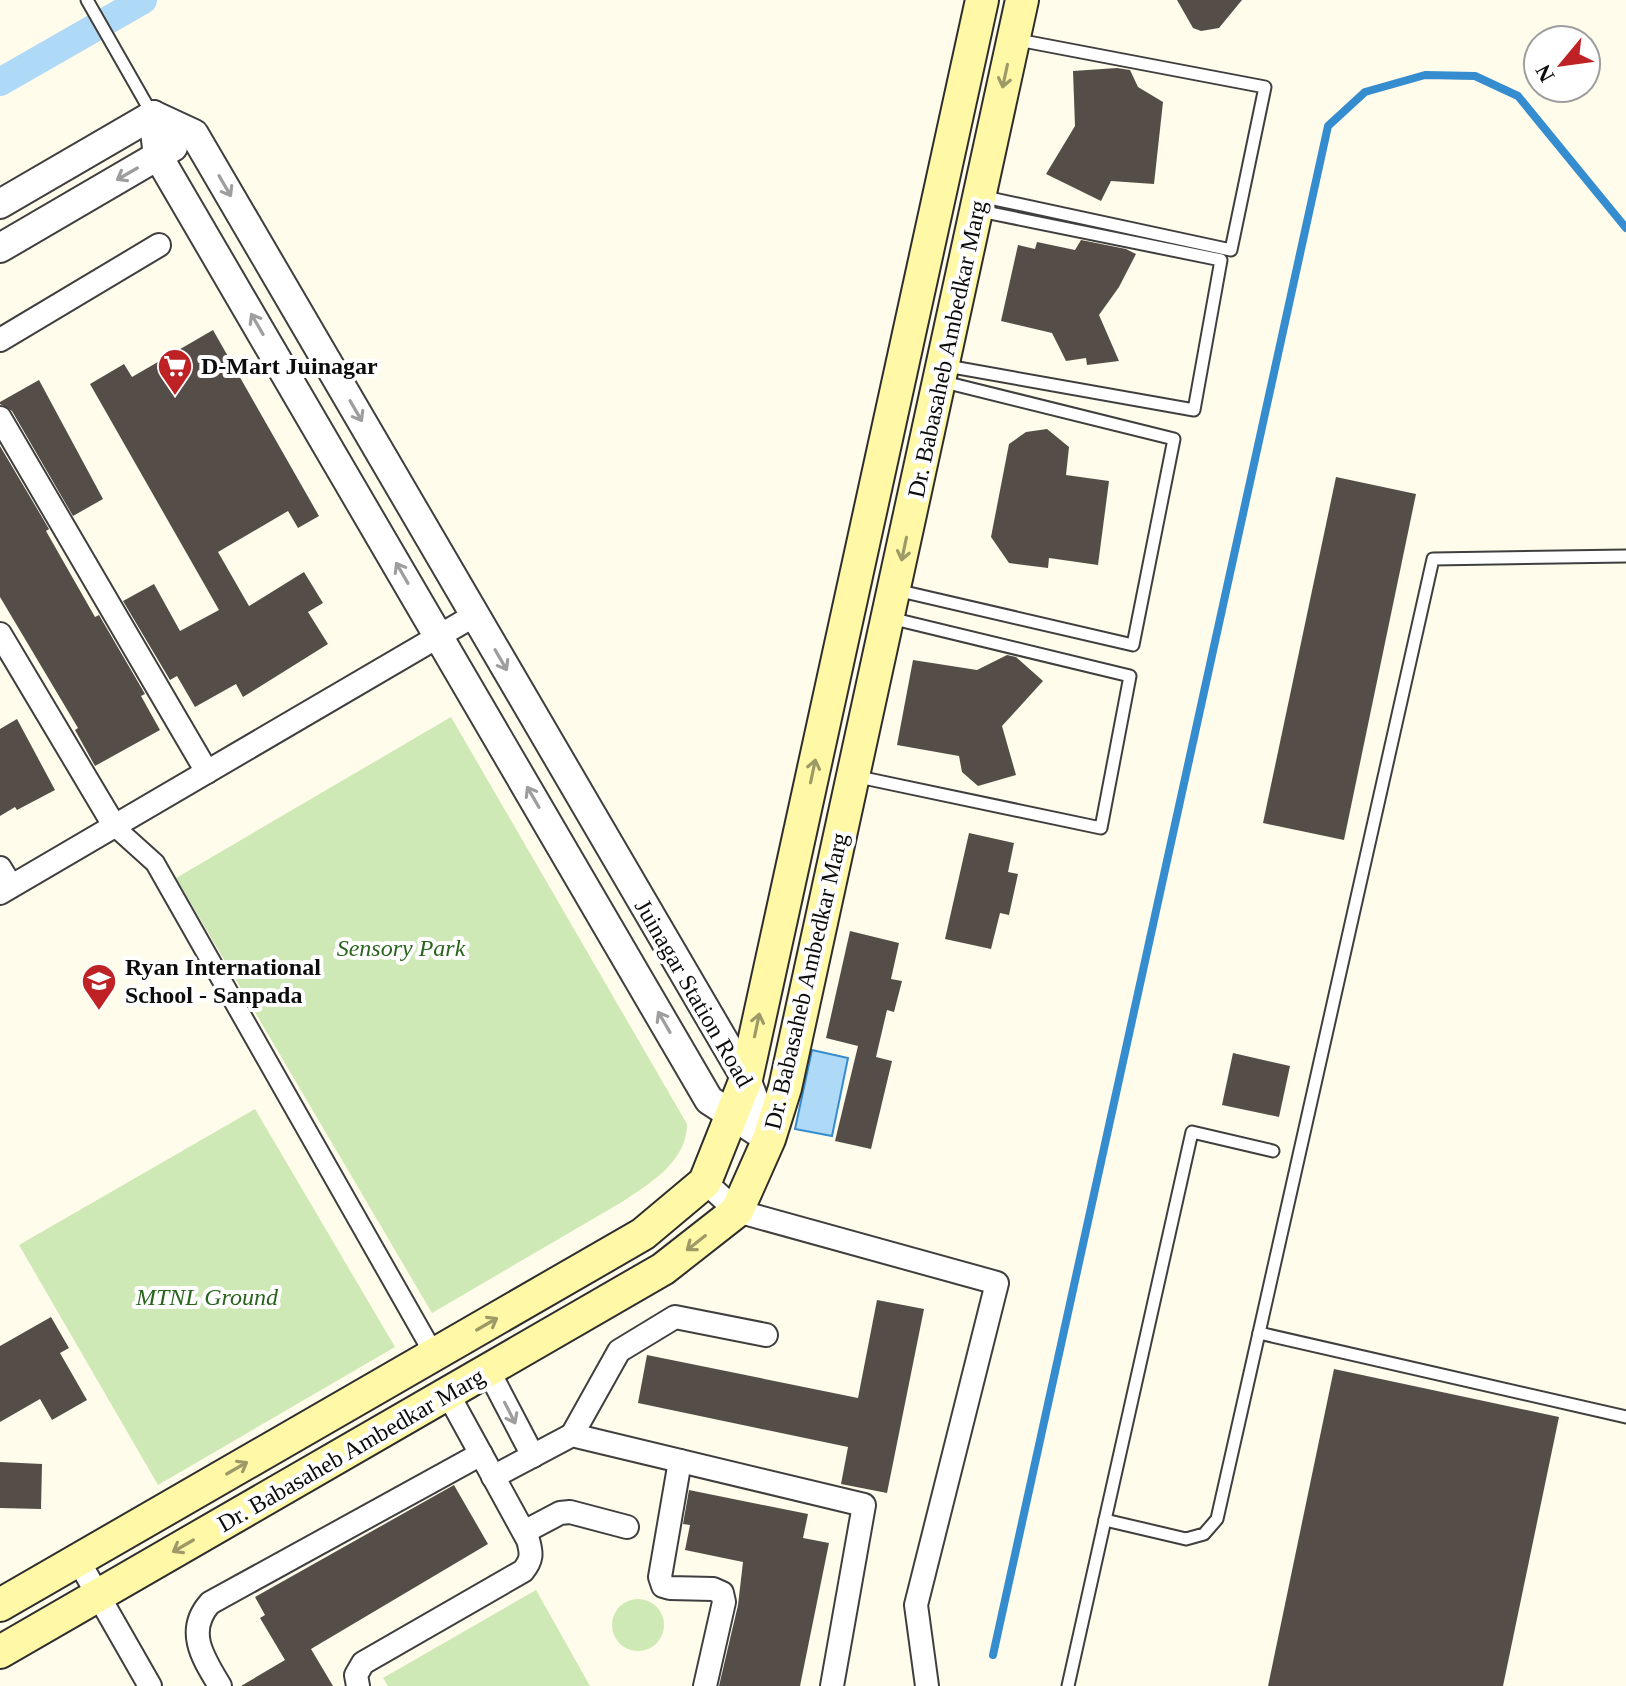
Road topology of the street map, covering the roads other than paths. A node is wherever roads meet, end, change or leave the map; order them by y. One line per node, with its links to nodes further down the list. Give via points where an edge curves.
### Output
1 (87, 0): 5 (lane, Juinagar Station Road)
2 (982, 0): 15 (main road, Dr. Babasaheb Ambedkar Marg)
3 (1022, 0): 4 (main road, Dr. Babasaheb Ambedkar Marg)
4 (1013, 39): 8 (main road, Dr. Babasaheb Ambedkar Marg, one-way to 8); 8 (lane, via 1265,87 1231,250)
5 (153, 115): 6 (street); 7 (street, Juinagar Station Road); 9 (street)
6 (194, 134): 7 (street); 19 (street, Juinagar Station Road, one-way to 19)
7 (158, 156): 11 (street, one-way to 11); 21 (street, Juinagar Station Road, one-way to 7)
8 (978, 203): 13 (main road, Dr. Babasaheb Ambedkar Marg); 13 (lane, via 1221,260 1194,410)
9 (0, 204)
10 (159, 245): 12 (street)
11 (0, 248)
12 (0, 340)
13 (940, 373): 16 (main road, Dr. Babasaheb Ambedkar Marg); 18 (lane, via 1174,439 1133,645)
14 (0, 418): 22 (street)
15 (884, 448): 16 (main road); 26 (main road, Dr. Babasaheb Ambedkar Marg, one-way to 15)
16 (923, 457): 18 (main road, Dr. Babasaheb Ambedkar Marg, one-way to 18)
17 (1626, 556): 32 (lane, via 1433,559)
18 (892, 604): 23 (main road, Dr. Babasaheb Ambedkar Marg); 23 (lane, via 1130,676 1101,828)
19 (475, 615): 21 (street); 26 (street, Juinagar Station Road, one-way to 26)
20 (0, 634): 24 (street)
21 (439, 636): 22 (street); 27 (street, Juinagar Station Road, one-way to 21, via 709,1100)
22 (207, 772): 24 (street)
23 (854, 776): 28 (main road, Dr. Babasaheb Ambedkar Marg)
24 (115, 827): 25 (street); 34 (street, via 155,863)
25 (4, 882)
26 (746, 1079): 27 (main road, Dr. Babasaheb Ambedkar Marg); 28 (street, Juinagar Station Road)
27 (732, 1115): 28 (street, Juinagar Station Road); 30 (main road, Dr. Babasaheb Ambedkar Marg)
28 (769, 1139): 31 (main road, Dr. Babasaheb Ambedkar Marg)
29 (1273, 1151): 43 (lane, via 1192,1132)
30 (705, 1182): 31 (street); 34 (main road, Dr. Babasaheb Ambedkar Marg, one-way to 30, via 643,1234)
31 (737, 1211): 35 (main road, Dr. Babasaheb Ambedkar Marg, one-way to 35, via 663,1269); 55 (street, via 997,1283 916,1605)
32 (1259, 1333): 37 (lane); 43 (lane, via 1217,1519 1204,1534 1186,1539)
33 (766, 1335): 38 (street, via 675,1317 619,1351)
34 (434, 1354): 46 (main road, Dr. Babasaheb Ambedkar Marg, one-way to 34)
35 (488, 1370): 36 (main road, Dr. Babasaheb Ambedkar Marg); 40 (street, one-way to 40)
36 (448, 1394): 39 (street); 47 (main road, Dr. Babasaheb Ambedkar Marg, one-way to 47)
37 (1626, 1417)
38 (572, 1435): 40 (street); 41 (street)
39 (481, 1454): 42 (street); 51 (street, via 210,1603 196,1629 201,1652)
40 (533, 1456): 42 (street)
41 (680, 1461): 53 (street, via 660,1577 670,1588 722,1593); 54 (street, via 864,1505)
42 (493, 1477): 45 (street)
43 (1105, 1520): 56 (lane)
44 (627, 1527): 45 (street, via 570,1512)
45 (524, 1532): 52 (street, via 532,1554 523,1571 363,1663 356,1675)
46 (78, 1560): 47 (street); 48 (main road, Dr. Babasaheb Ambedkar Marg)
47 (97, 1596): 49 (main road, Dr. Babasaheb Ambedkar Marg); 50 (street)
48 (0, 1605)
49 (0, 1652)
50 (150, 1686)
51 (220, 1686)
52 (358, 1686)
53 (705, 1686)
54 (832, 1686)
55 (927, 1686)
56 (1068, 1686)

